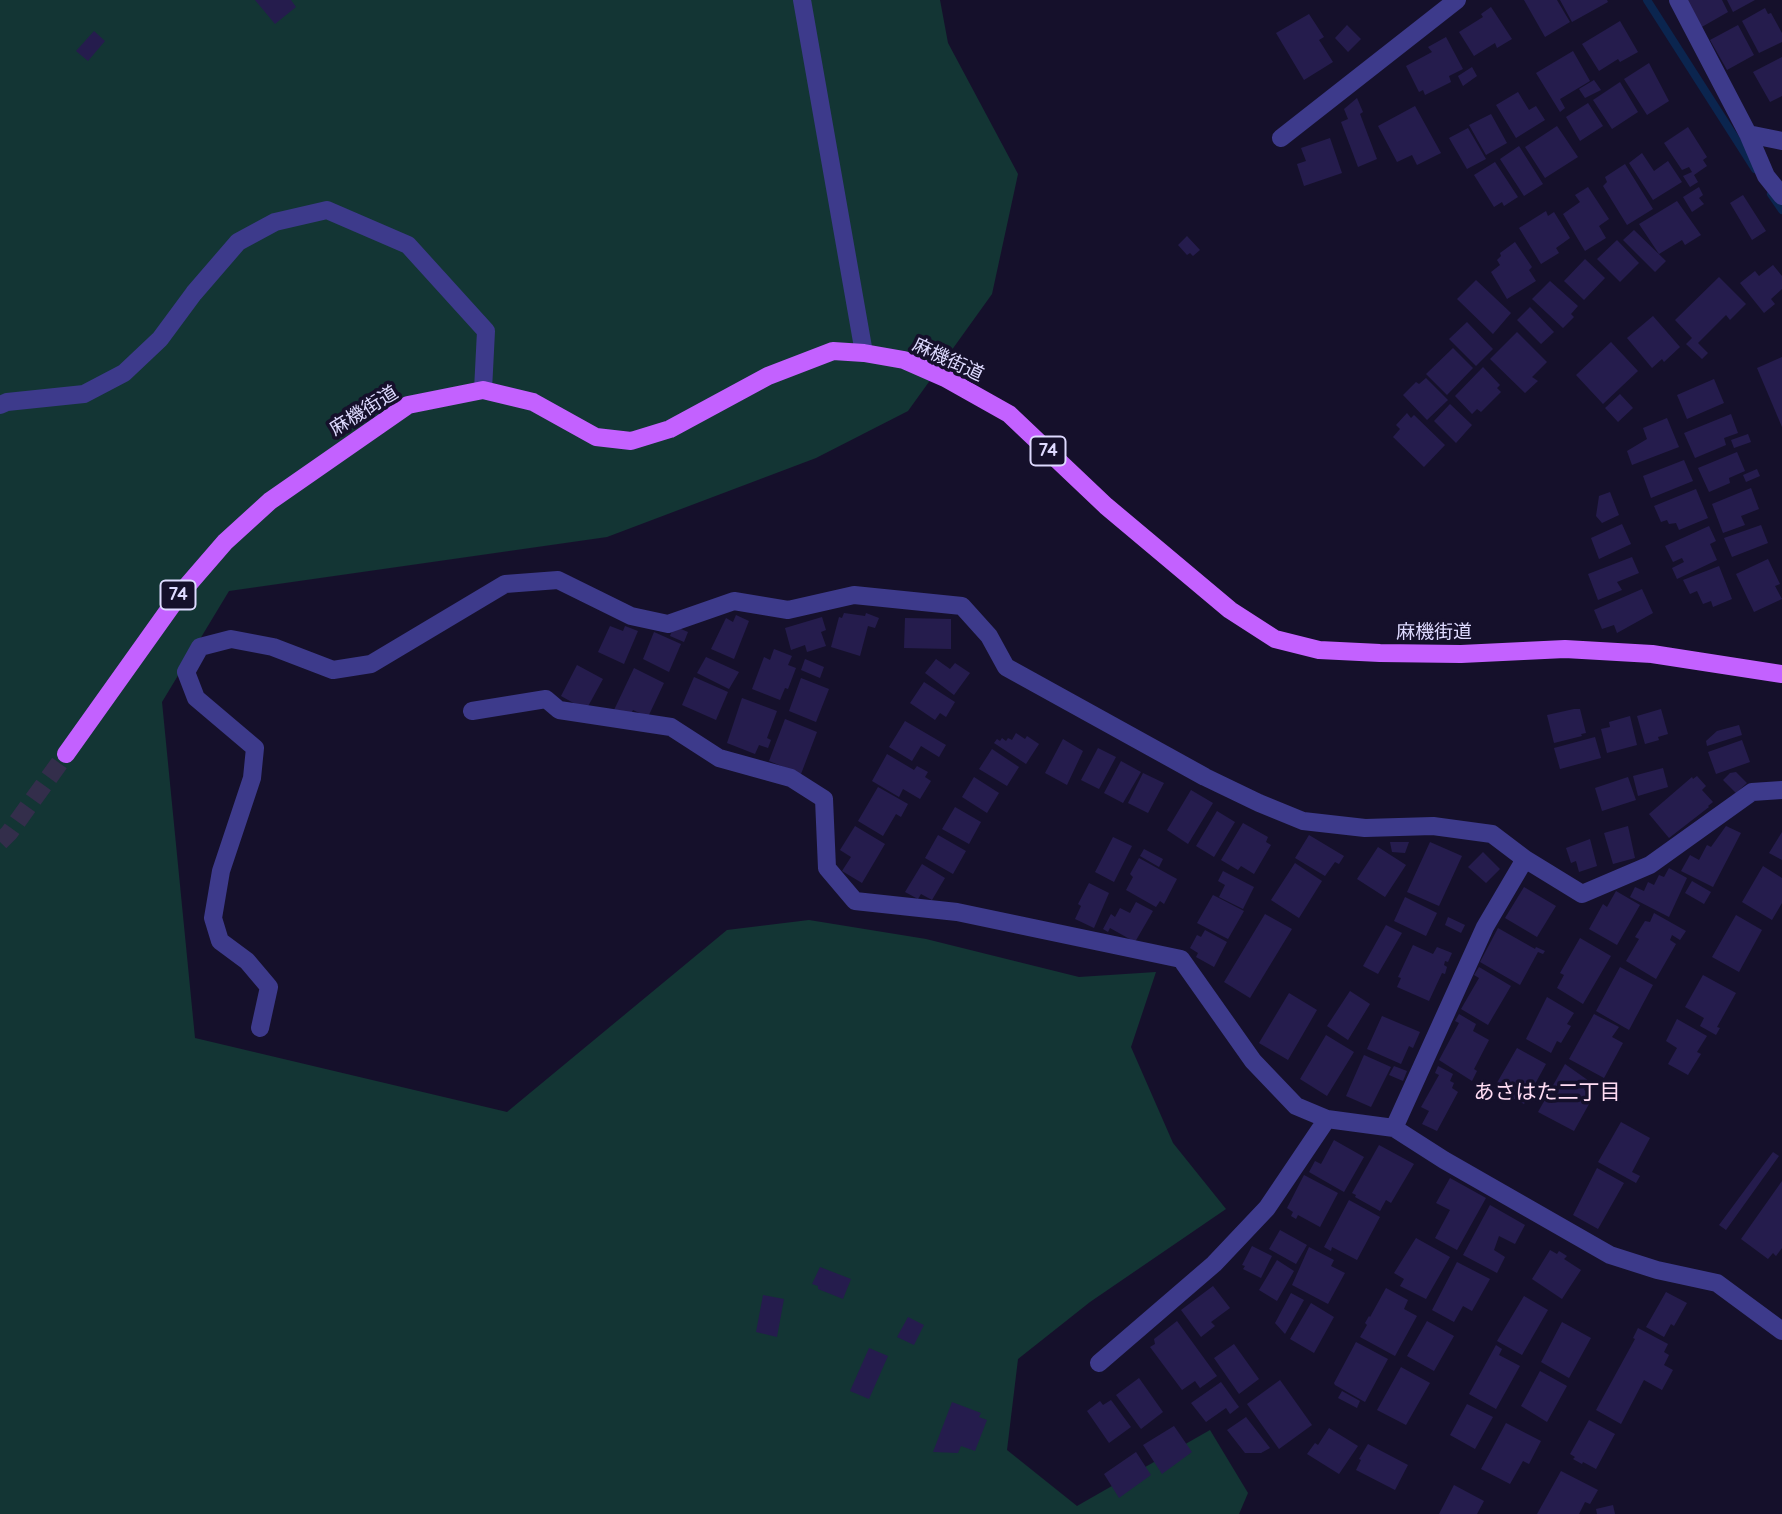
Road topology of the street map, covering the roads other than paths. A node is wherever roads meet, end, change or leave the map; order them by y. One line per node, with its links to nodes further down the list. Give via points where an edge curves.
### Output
1 (802, 0): 8 (street)
2 (1457, 0): 5 (street)
3 (1678, 0): 4 (street)
4 (1748, 134): 6 (street); 7 (street, via 1766,176)
5 (1281, 138)
6 (1782, 141)
7 (1782, 196)
8 (864, 353): 9 (main road, 麻機街道 / 74, via 833,351 768,376 670,429 631,441 596,437 533,402); 11 (main road, 麻機街道 / 74, via 904,360 1009,414 1107,506 1230,610 1275,639 1319,650 1380,653 1565,649 1652,654)
9 (483, 390): 10 (street, via 486,331 408,245 327,210 275,222 237,242 160,338 124,373 84,394); 13 (main road, 麻機街道 / 74, via 408,405 270,501 225,542 180,594)
10 (2, 403)
11 (1782, 674)
12 (472, 711): 17 (street, via 546,699 559,710 671,727 719,758 791,778 824,799 827,868 855,901 957,912 1181,959 1253,1061 1297,1106)
13 (66, 754)
14 (1782, 790): 15 (street, via 1752,792 1650,865 1583,894)
15 (1525, 859): 16 (street, via 1492,834 1433,826 1365,828 1303,821 1259,803 1006,667 989,636 962,606 854,595 788,610 734,601 668,624 631,616 558,580 505,584 371,664 333,670 273,647 231,639 200,647 186,672 196,698 255,748 253,778 221,871 213,918 220,941 247,961 269,987); 18 (street, via 1485,928)
16 (260, 1028)
17 (1327, 1119): 18 (street); 20 (street, via 1267,1208 1214,1264)
18 (1394, 1128): 19 (street, via 1610,1255 1717,1283)
19 (1782, 1331)
20 (1099, 1363)

